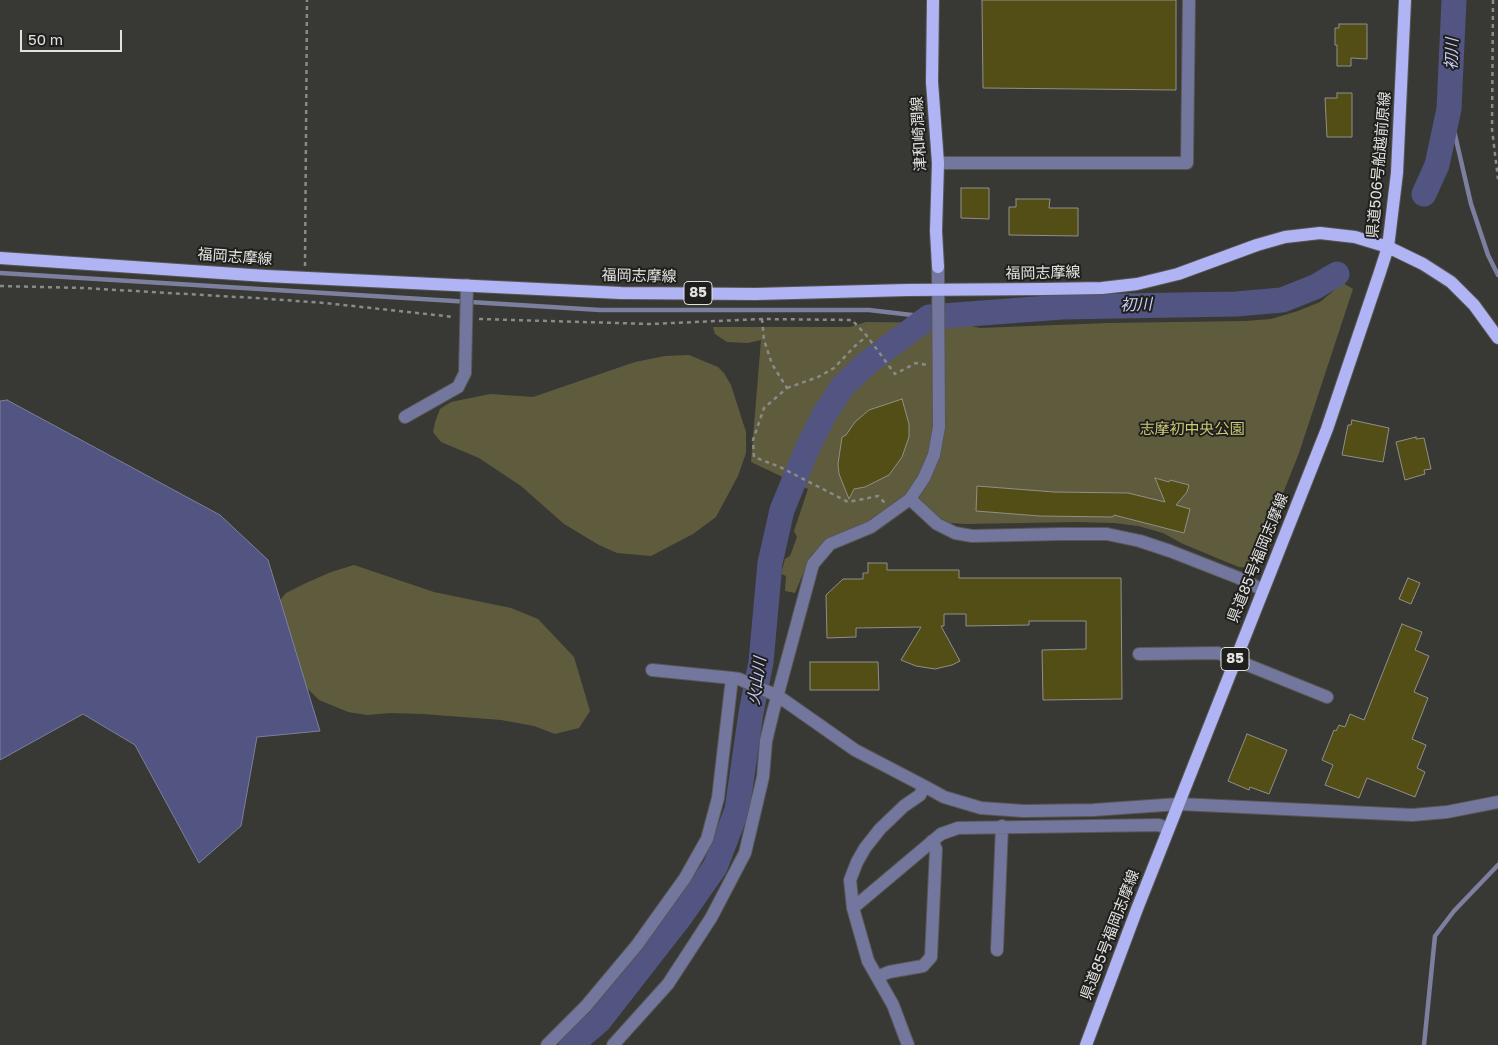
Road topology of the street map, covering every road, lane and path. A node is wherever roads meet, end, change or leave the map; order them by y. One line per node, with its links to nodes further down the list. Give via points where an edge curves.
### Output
1 (308, 0): 11 (path)
2 (933, 0): 6 (main road, 津和崎潤線, via 932,82)
3 (1189, 0): 6 (street, via 1187,164)
4 (1405, 0): 8 (main road, 県道506号船越前原線, via 1397,173)
5 (1492, 0): 7 (path, via 1492,129)
6 (938, 163): 10 (main road, 津和崎潤線)
7 (1498, 179)
8 (1388, 247): 14 (main road, 福岡志摩線 / 85, via 1355,236 1320,233 1257,245 1178,274 1137,284 1092,288); 18 (main road, 県道506号船越前原線, via 1451,282); 24 (main road, 県道85号福岡志摩線 / 85, via 1327,429)
9 (0, 258): 11 (main road, 福岡志摩線 / 85)
10 (938, 267): 14 (street)
11 (305, 277): 13 (main road, 福岡志摩線 / 85)
12 (0, 286): 15 (path, via 255,298)
13 (467, 289): 14 (main road, 福岡志摩線 / 85, via 756,294); 15 (street)
14 (937, 290): 19 (street)
15 (465, 315): 16 (path, via 651,324); 21 (street, via 465,373 458,388)
16 (762, 319): 17 (path, via 852,320); 20 (path, via 764,340 772,364)
17 (867, 336): 19 (path, via 895,374 916,363); 20 (path, via 834,368)
18 (1498, 336)
19 (939, 366): 22 (street, via 939,427 934,455)
20 (787, 388): 23 (path, via 764,408 753,440 754,457 848,502 878,496)
21 (405, 417)
22 (910, 499): 23 (street); 24 (street, via 937,524 955,533 972,536 1107,534 1170,551)
23 (893, 512): 29 (street, via 871,527 830,544 813,564)
24 (1263, 590): 26 (main road, 県道85号福岡志摩線 / 85)
25 (1139, 654): 26 (street, via 1218,653)
26 (1235, 660): 30 (street); 33 (main road, 県道85号福岡志摩線 / 85)
27 (652, 670): 28 (street)
28 (735, 678): 29 (street); 41 (street, via 718,798 707,839 685,878 637,945 586,1006)
29 (775, 695): 31 (street, via 854,750); 42 (street, via 763,777 746,853 711,918 668,984)
30 (1327, 697)
31 (924, 786): 33 (street, via 944,797 981,808 1093,810); 37 (street, via 920,795 880,829 865,848 850,880)
32 (1498, 802): 33 (street, via 1412,815)
33 (1179, 804): 35 (main road, 県道85号福岡志摩線 / 85)
34 (1002, 826): 35 (street, via 1159,825); 36 (street, via 958,828); 38 (street)
35 (1168, 829): 40 (main road, 県道85号福岡志摩線 / 85)
36 (932, 841): 37 (street); 39 (street, via 936,849 931,957 923,966)
37 (853, 908): 39 (street, via 868,961)
38 (997, 950)
39 (877, 977): 43 (street, via 893,1005)
40 (1090, 1044)
41 (546, 1045)
42 (613, 1045)
43 (908, 1045)

